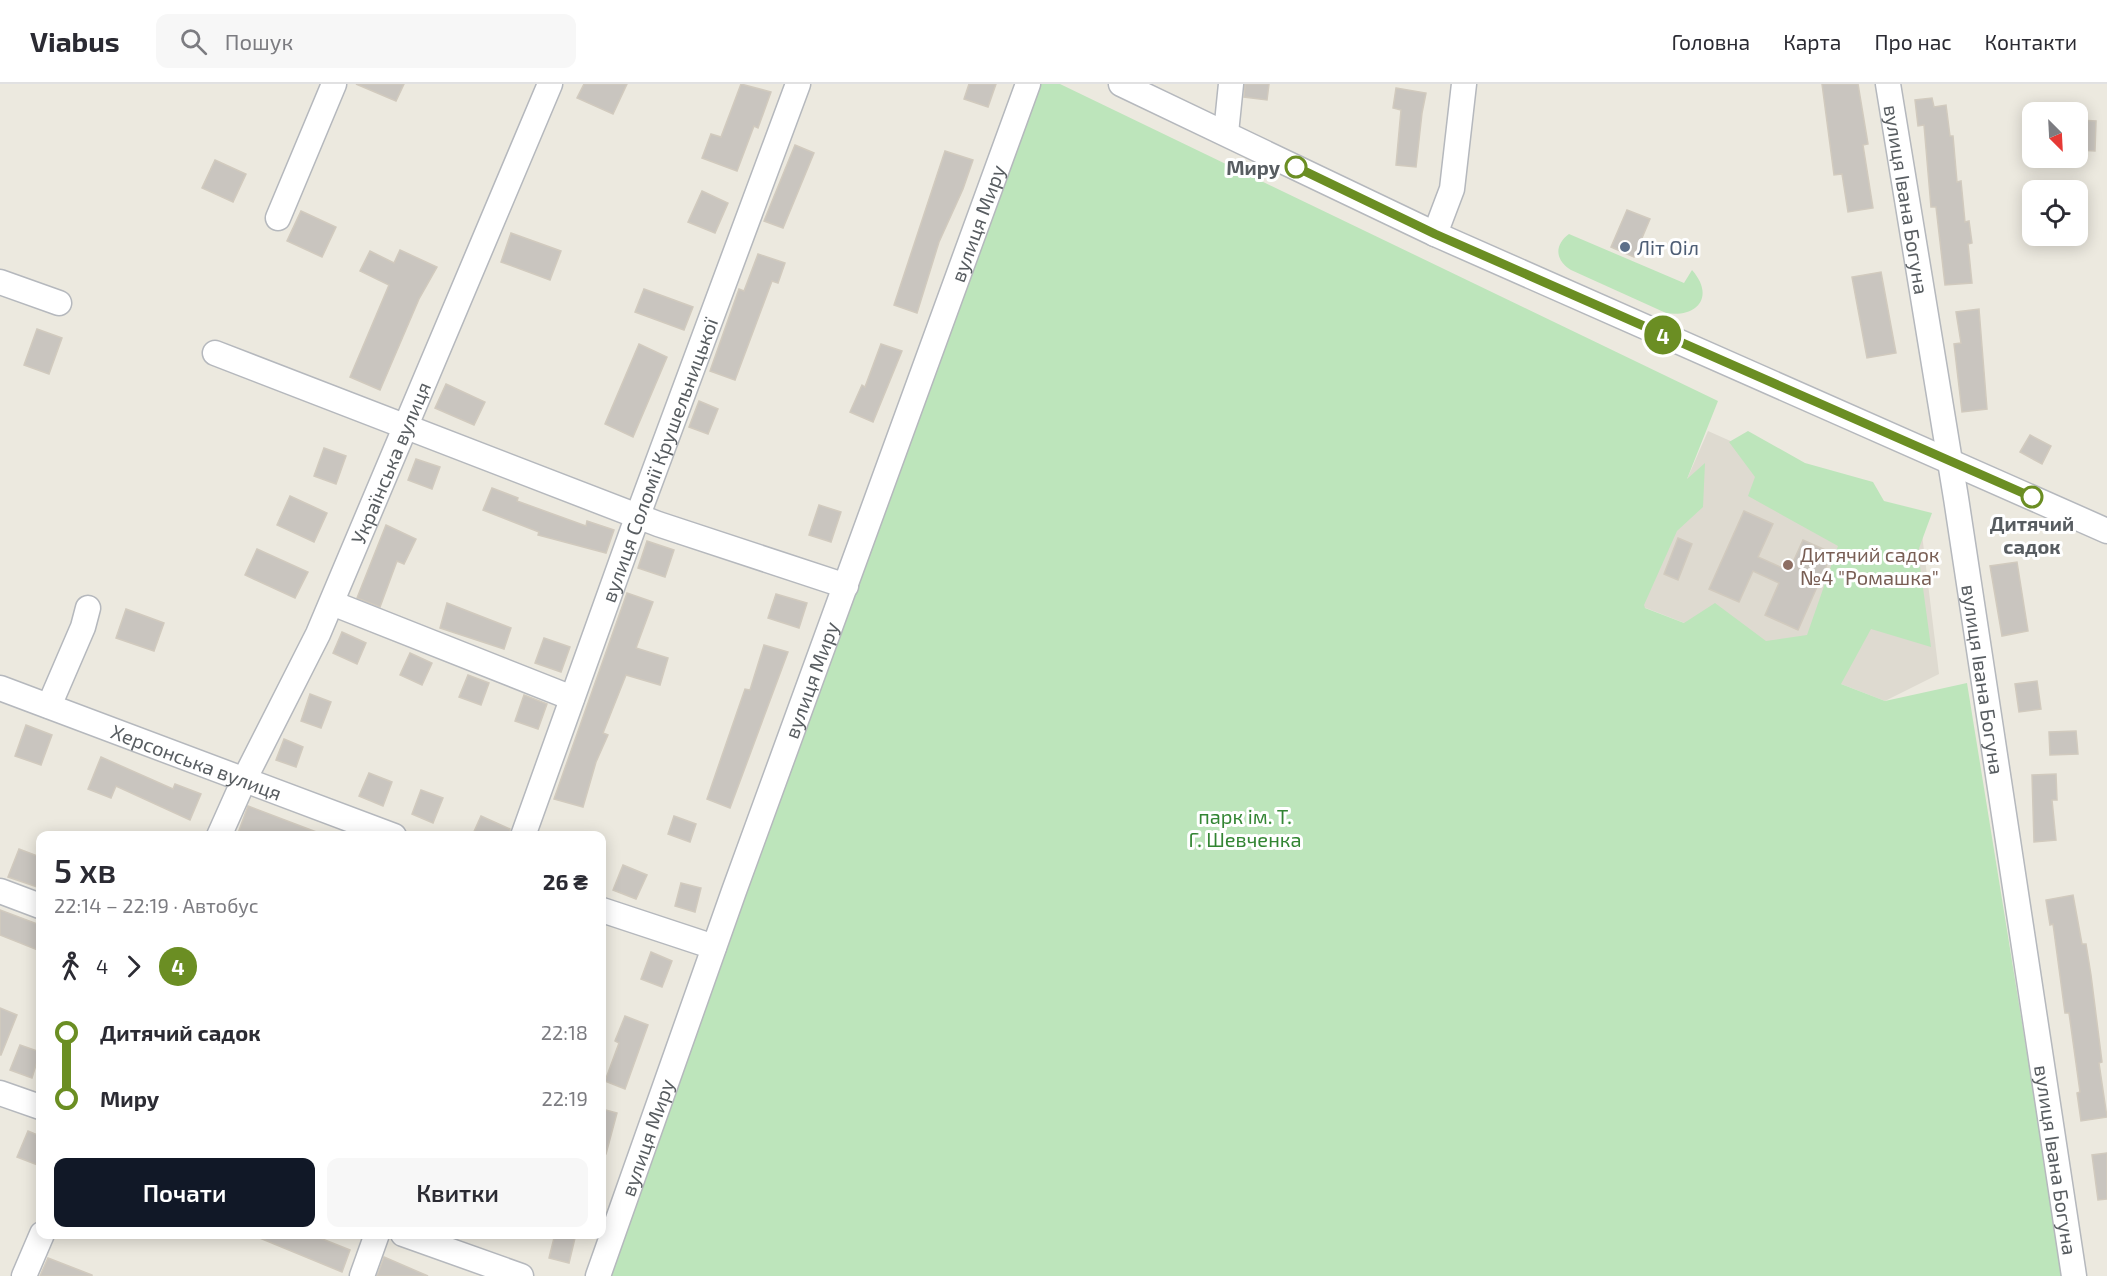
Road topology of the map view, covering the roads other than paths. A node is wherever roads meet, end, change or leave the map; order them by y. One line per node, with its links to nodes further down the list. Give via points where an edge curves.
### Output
1 (334, 84): 10 (street)
2 (550, 84): 15 (street, Українська вулиця)
3 (798, 84): 17 (street, вулиця Соломії Крушельницької)
4 (1028, 84): 19 (street, вулиця Миру)
5 (1121, 84): 9 (street)
6 (1232, 84): 9 (street)
7 (1464, 84): 11 (street, via 1452,189)
8 (1888, 84): 16 (street, вулиця Івана Богуна)
9 (1226, 133): 11 (street)
10 (278, 218)
11 (1435, 234): 16 (street)
12 (0, 282): 13 (street)
13 (59, 303)
14 (215, 352): 15 (street)
15 (405, 428): 17 (street); 20 (street, Українська вулиця)
16 (1950, 462): 18 (street); 42 (street, вулиця Івана Богуна)
17 (638, 515): 19 (street); 23 (street, вулиця Соломії Крушельницької)
18 (2107, 531)
19 (846, 586): 32 (street, вулиця Миру)
20 (332, 603): 23 (street); 25 (street, Українська вулиця)
21 (88, 608): 24 (street)
22 (0, 688): 24 (street, Херсонська вулиця)
23 (572, 699): 28 (street, вулиця Соломії Крушельницької)
24 (49, 706): 25 (street, Херсонська вулиця)
25 (244, 780): 26 (street, Українська вулиця); 27 (street, Херсонська вулиця)
26 (221, 831)
27 (381, 831)
28 (525, 831)
29 (0, 891): 30 (street)
30 (36, 904)
31 (606, 911): 32 (street)
32 (714, 947): 41 (street, вулиця Миру)
33 (0, 1093): 34 (street)
34 (36, 1106)
35 (40, 1239): 38 (street)
36 (375, 1239): 39 (street)
37 (417, 1239): 40 (street)
38 (24, 1276)
39 (362, 1276)
40 (521, 1276)
41 (598, 1276)
42 (2074, 1276)

